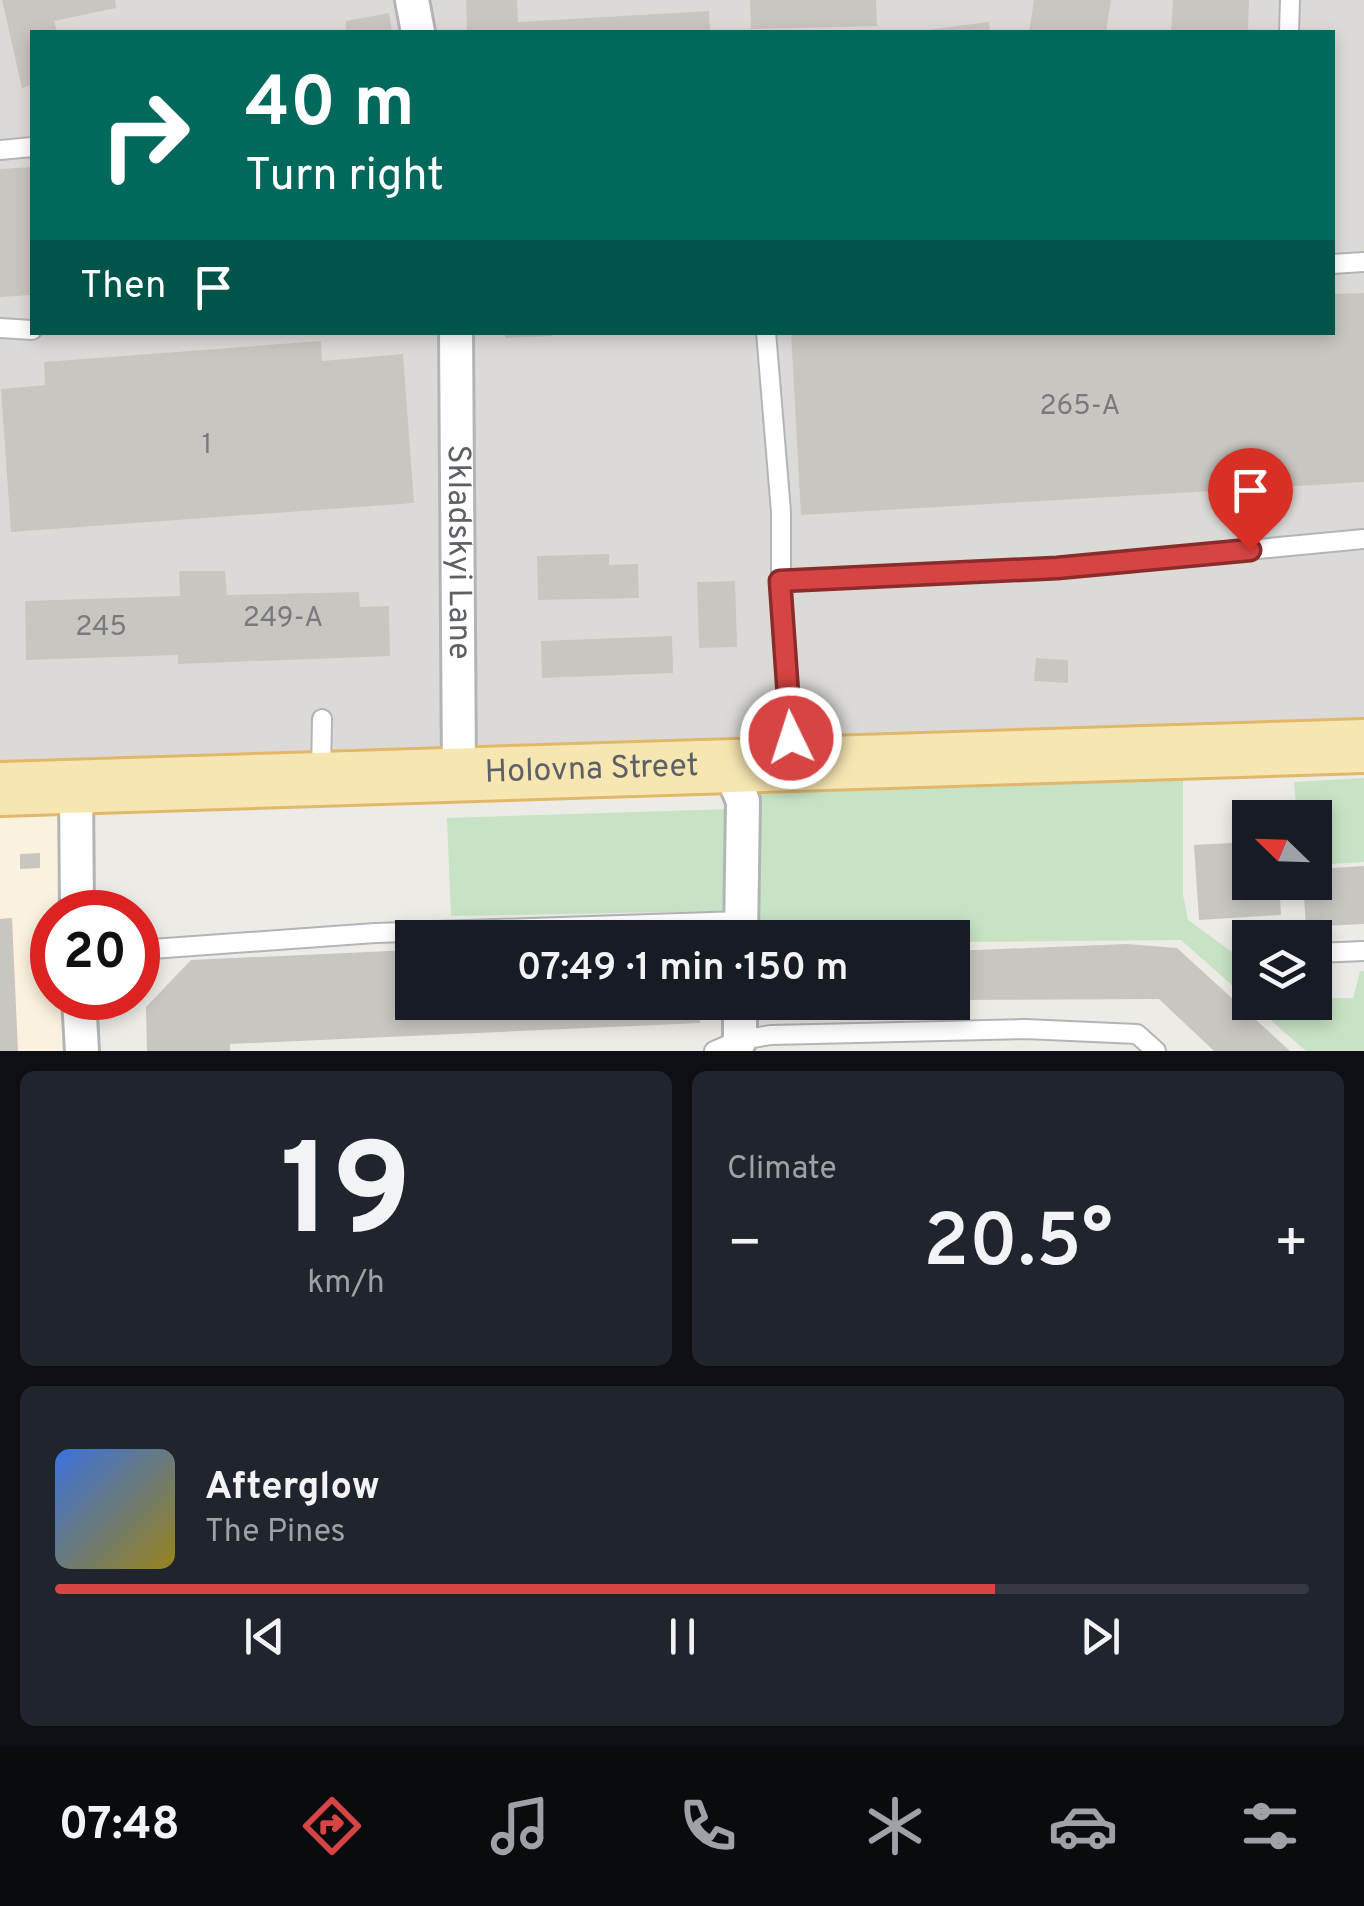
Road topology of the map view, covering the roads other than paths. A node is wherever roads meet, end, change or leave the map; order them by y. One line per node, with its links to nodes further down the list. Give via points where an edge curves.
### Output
1 (412, 0): 3 (street)
2 (1290, 0): 4 (lane)
3 (418, 30)
4 (1289, 30)
5 (30, 147): 6 (lane)
6 (0, 150)
7 (1364, 262): 8 (lane)
8 (1335, 264)
9 (0, 328): 10 (lane)
10 (30, 330)
11 (456, 335): 19 (street, Skladskyi Lane)
12 (766, 335): 14 (lane)
13 (1364, 539): 14 (lane, via 1057,568)
14 (780, 581): 17 (lane)
15 (322, 719): 20 (lane)
16 (1364, 746): 17 (main road, Holovna Street)
17 (790, 764): 18 (main road, Holovna Street)
18 (728, 766): 19 (main road, Holovna Street); 24 (street, via 743,801)
19 (459, 772): 20 (main road, Holovna Street)
20 (321, 777): 21 (main road, Holovna Street)
21 (76, 787): 22 (main road, Holovna Street); 23 (street)
22 (0, 789)
23 (77, 890)
24 (741, 920)
25 (395, 933): 26 (lane)
26 (160, 948)
27 (1364, 951): 28 (lane)
28 (1332, 952)
29 (80, 1020): 33 (street)
30 (736, 1020): 32 (street)
31 (1068, 1031): 32 (lane, via 771,1035); 34 (lane); 35 (lane, via 1138,1034)
32 (730, 1047)
33 (82, 1051)
34 (1069, 1051)
35 (1156, 1051)

